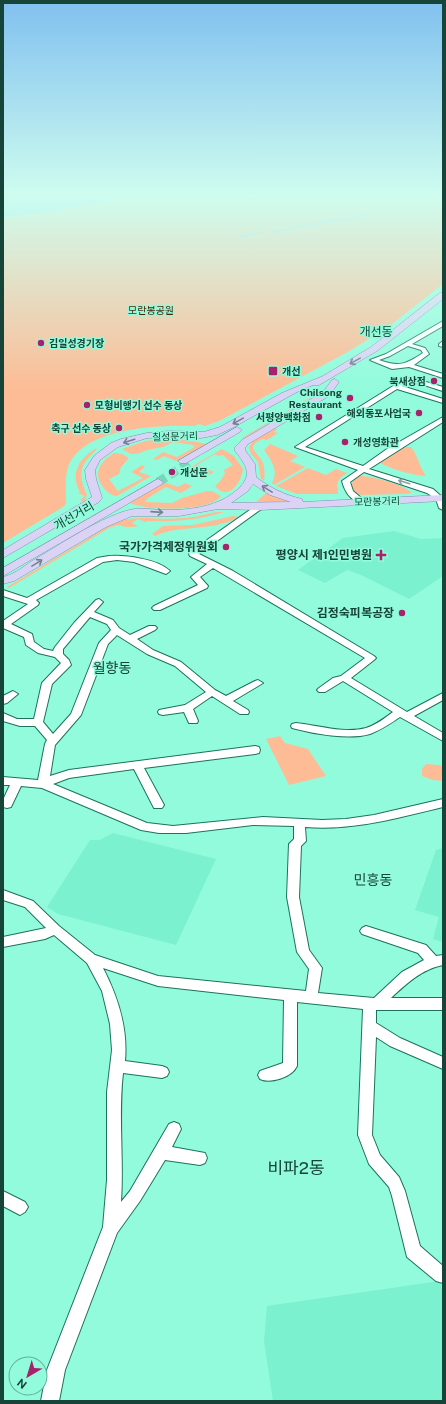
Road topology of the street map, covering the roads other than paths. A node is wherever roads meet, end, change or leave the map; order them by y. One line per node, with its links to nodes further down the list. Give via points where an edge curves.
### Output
1 (443, 295): 8 (main road, 칠성문거리, one-way to 8, via 374,349)
2 (443, 302): 5 (main road)
3 (443, 324): 4 (street)
4 (407, 344): 5 (street); 6 (street, via 423,349 426,354)
5 (370, 362): 6 (street, via 392,367)
6 (409, 365): 7 (street)
7 (443, 376)
8 (323, 378): 9 (main road); 9 (main road, 칠성문거리, via 186,462); 19 (main road, 칠성문거리, one-way to 19, via 299,387 222,430 208,434 161,434 134,439 112,447 98,457 91,468 91,481 97,498)
9 (338, 380): 15 (main road, via 326,394 240,447 240,451 250,462)
10 (396, 386): 11 (street, via 406,380); 12 (street); 14 (street, via 299,447)
11 (443, 389)
12 (443, 401)
13 (443, 419): 14 (street)
14 (363, 469): 16 (street, one-way to 14, via 420,487); 17 (street, via 346,481 349,492)
15 (252, 478): 18 (main road, one-way to 15, via 274,494); 20 (main road, via 244,490)
16 (441, 498): 17 (main road, 모란봉거리); 22 (street)
17 (362, 502): 18 (main road, 모란봉거리)
18 (312, 504): 21 (main road, 모란봉거리)
19 (89, 505): 23 (main road, 개선거리)
20 (214, 506): 21 (main road, 모란봉거리); 28 (main road, 개선거리, one-way to 20, via 118,517 136,512 187,512)
21 (260, 507): 25 (street, via 193,554)
22 (443, 508)
23 (3, 555)
24 (3, 564): 27 (main road, 개선거리, via 155,481)
25 (213, 564): 32 (street, via 195,576 204,586); 39 (street, via 371,658)
26 (166, 571): 30 (street, via 136,559 107,558)
27 (3, 573)
28 (3, 581)
29 (3, 593): 30 (street)
30 (30, 600): 34 (street, via 35,603)
31 (99, 602): 33 (street)
32 (157, 608)
33 (89, 613): 36 (street, via 110,622); 38 (street, via 58,649)
34 (4, 624): 38 (street, via 29,636 29,643 35,647)
35 (152, 628): 37 (street)
36 (116, 630): 37 (street); 56 (street, via 104,643 76,715)
37 (130, 639): 42 (street, via 150,652 178,664)
38 (58, 655): 53 (street, via 66,665 47,683)
39 (344, 678): 41 (street, via 336,680); 50 (street)
40 (258, 683): 45 (street)
41 (322, 690)
42 (212, 692): 45 (street); 47 (street)
43 (13, 694): 46 (street)
44 (443, 696): 50 (street)
45 (227, 700): 49 (street)
46 (3, 701)
47 (188, 708): 48 (street); 52 (street)
48 (163, 712)
49 (244, 712)
50 (404, 714): 54 (street, via 366,732 337,733); 55 (street)
51 (3, 716): 53 (street, via 11,722)
52 (193, 721)
53 (38, 722): 56 (street)
54 (296, 726)
55 (443, 738)
56 (53, 740): 61 (street, via 50,744)
57 (255, 750): 58 (street)
58 (136, 765): 61 (street, via 69,774); 64 (street)
59 (3, 781): 60 (street)
60 (18, 782): 61 (street); 63 (street)
61 (43, 784): 65 (street, via 145,827 160,830 182,831 255,820)
62 (443, 803): 65 (street, via 358,822)
63 (7, 804)
64 (158, 805)
65 (299, 823): 73 (street, via 300,841 295,848 293,897 303,952 316,968)
66 (3, 895): 67 (street, via 29,904)
67 (55, 929): 69 (street, via 46,934); 70 (street)
68 (366, 931): 71 (street, via 422,949)
69 (4, 942)
70 (92, 959): 72 (street, via 158,981); 78 (street, via 108,990 117,1024)
71 (437, 960): 74 (street, via 393,986)
72 (291, 996): 73 (street); 80 (street, via 290,1066 286,1070)
73 (311, 998): 74 (street)
74 (373, 1004): 75 (street); 76 (street)
75 (443, 1004)
76 (368, 1025): 77 (street, via 395,1042); 87 (street, via 365,1135 374,1159 394,1182 400,1196 413,1251)
77 (443, 1063)
78 (117, 1066): 79 (street); 86 (street, via 114,1092 115,1180)
79 (162, 1072)
80 (265, 1075)
81 (174, 1129): 82 (street)
82 (161, 1153): 83 (street); 86 (street, via 135,1196)
83 (200, 1158)
84 (3, 1198): 85 (street)
85 (20, 1207)
86 (111, 1228): 88 (street, via 56,1370)
87 (442, 1275)
88 (50, 1401)

